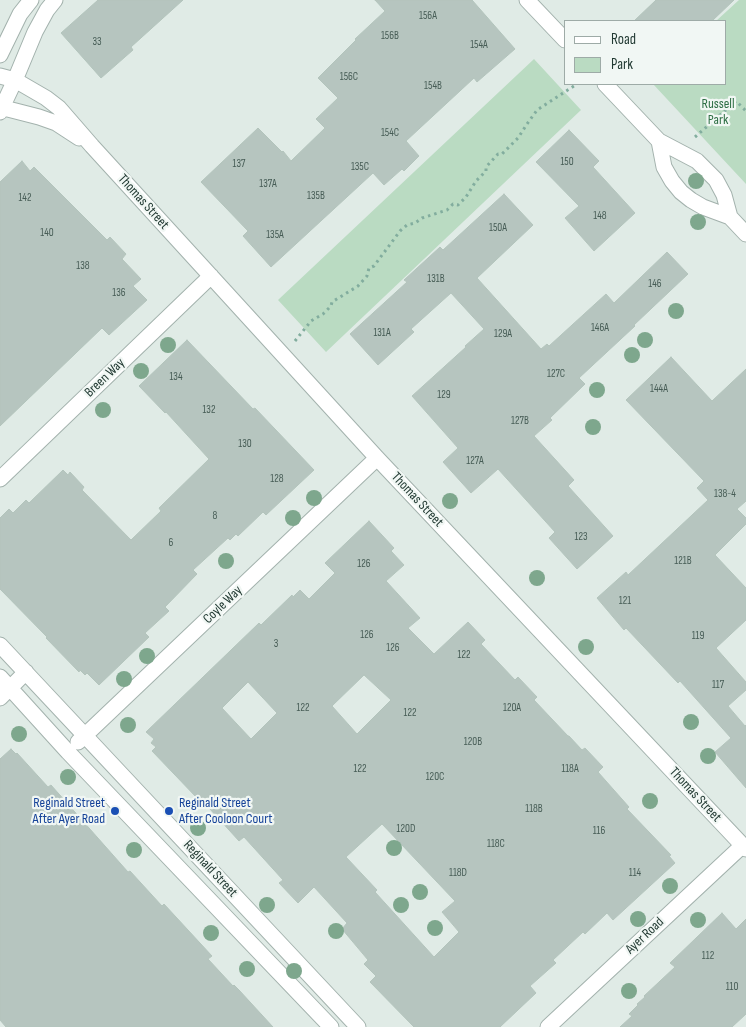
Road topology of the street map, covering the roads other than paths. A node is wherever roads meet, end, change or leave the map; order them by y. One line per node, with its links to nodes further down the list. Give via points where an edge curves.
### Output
1 (31, 0): 5 (street, via 20,14)
2 (55, 0): 7 (street, via 35,32)
3 (527, 0): 4 (street)
4 (564, 39)
5 (0, 55)
6 (0, 76): 7 (street, Thomas Street)
7 (15, 80): 9 (street); 11 (street, Thomas Street, via 59,108)
8 (606, 85): 10 (street)
9 (1, 109): 11 (street, Thomas Street, via 56,123)
10 (659, 141): 12 (street, via 697,161 716,180); 12 (street, via 664,167 681,192 703,207)
11 (92, 146): 14 (street, Thomas Street)
12 (730, 217): 13 (street)
13 (746, 234)
14 (211, 276): 15 (street, Thomas Street); 16 (street, Breen Way)
15 (377, 458): 20 (street, Coyle Way); 22 (street, Thomas Street)
16 (0, 479)
17 (0, 645): 18 (street, Reginald Street)
18 (26, 672): 19 (street); 20 (street, Reginald Street)
19 (3, 688): 21 (street, Reginald Street)
20 (84, 736): 21 (street, Coyle Way); 24 (street, Reginald Street)
21 (68, 752): 23 (street, Reginald Street)
22 (744, 847): 25 (street, Ayer Road)
23 (331, 1027)
24 (358, 1027)
25 (548, 1027)

